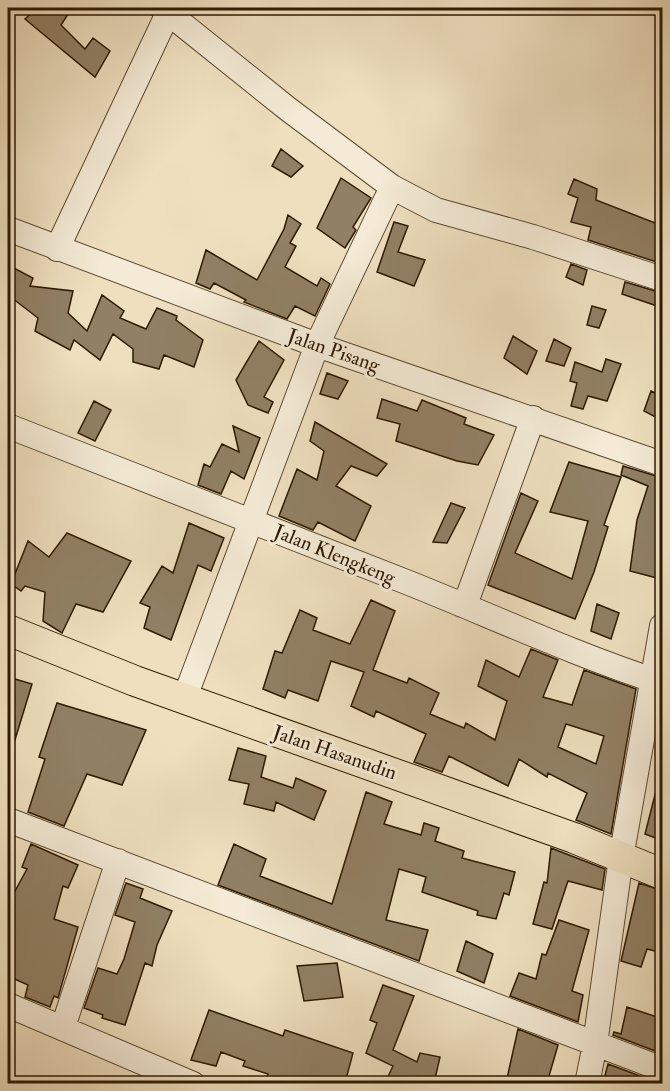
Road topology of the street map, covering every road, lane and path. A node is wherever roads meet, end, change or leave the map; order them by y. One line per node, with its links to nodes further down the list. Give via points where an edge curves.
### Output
1 (165, 10): 2 (street); 4 (street)
2 (392, 187): 5 (street, via 436,210); 6 (street)
3 (8, 229): 4 (street, Jalan Pisang)
4 (57, 249): 6 (street, Jalan Pisang)
5 (663, 279)
6 (317, 345): 7 (street, Jalan Pisang); 10 (street)
7 (533, 418): 9 (street, Jalan Pisang); 11 (street)
8 (8, 426): 10 (street, Jalan Klengkeng)
9 (663, 464)
10 (251, 520): 11 (street, Jalan Klengkeng); 15 (street)
11 (462, 604): 14 (street, Jalan Klengkeng, via 537,639)
12 (663, 626): 14 (street)
13 (8, 630): 15 (main road, Jalan Hasanudin)
14 (657, 681): 17 (street)
15 (185, 697): 17 (main road, Jalan Hasanudin, via 574,837)
16 (8, 820): 18 (street)
17 (621, 858): 19 (main road, Jalan Hasanudin); 22 (street)
18 (118, 861): 21 (street); 22 (street)
19 (663, 874)
20 (8, 1005): 21 (street)
21 (63, 1026): 24 (street)
22 (595, 1044): 23 (street); 25 (street)
23 (663, 1069)
24 (193, 1083)
25 (586, 1083)

